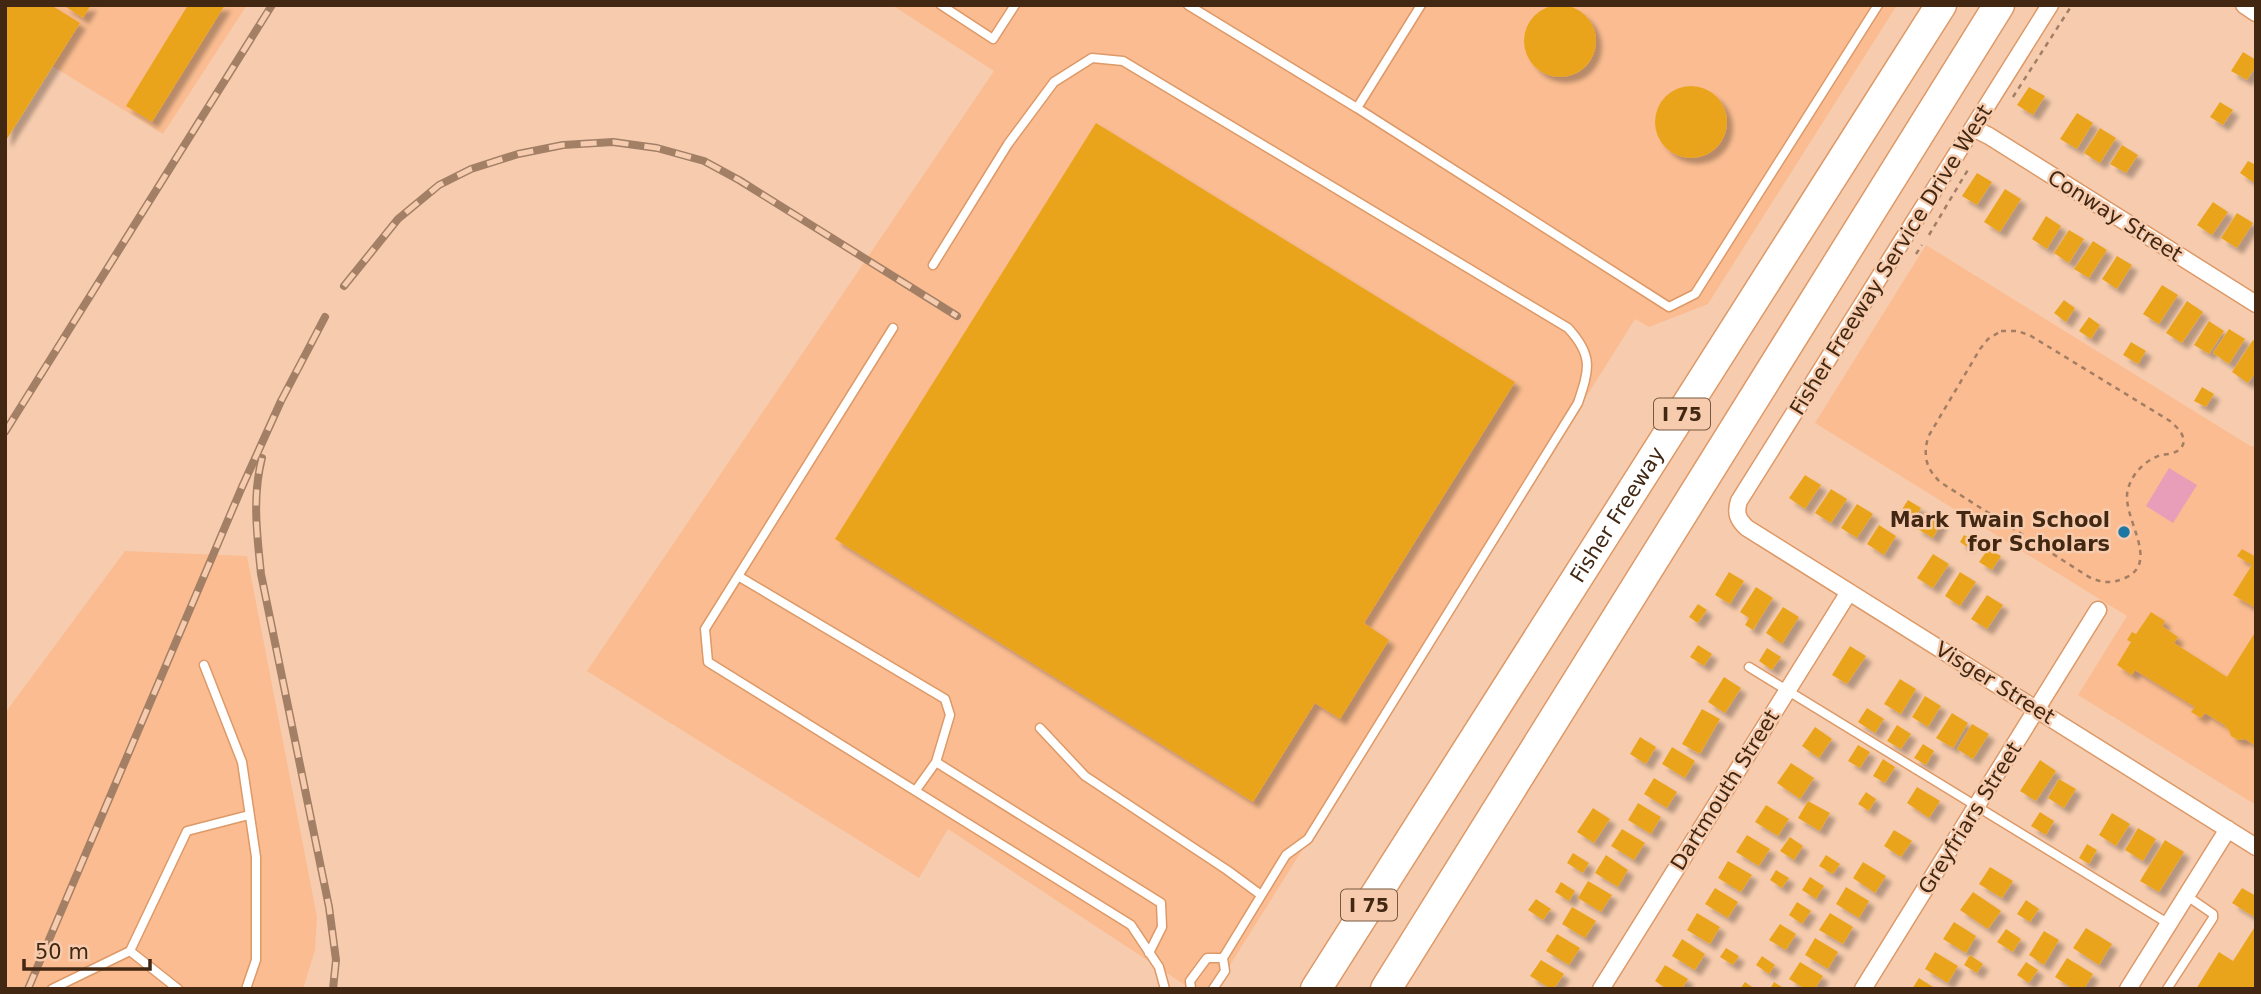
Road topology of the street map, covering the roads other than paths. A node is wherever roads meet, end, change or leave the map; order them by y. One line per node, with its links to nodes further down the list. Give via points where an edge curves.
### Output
1 (941, 5): 2 (lane, via 993,38)
2 (1015, 5)
3 (1188, 5): 11 (lane)
4 (1421, 5): 11 (lane)
5 (1878, 5): 11 (lane, via 1695,294 1669,307)
6 (1941, 5): 43 (highway, Fisher Freeway / I 75)
7 (1999, 5): 44 (highway, I 75)
8 (2050, 5): 12 (street, Fisher Freeway Service Drive West)
9 (2244, 5): 10 (street)
10 (2256, 13)
11 (1357, 108)
12 (1973, 128): 14 (street, Conway Street); 16 (street, Fisher Freeway Service Drive West, via 1740,501)
13 (933, 265): 31 (lane, via 1008,144 1054,82 1092,58 1123,61 1568,328 1577,338 1588,373 1578,403 1308,839 1286,855)
14 (2256, 304)
15 (893, 328): 17 (lane)
16 (1737, 516): 18 (street, Visger Street, via 1747,528)
17 (738, 576): 25 (lane, via 945,699 950,715); 26 (lane, via 705,629 708,662)
18 (1849, 592): 22 (street, Dartmouth Street); 23 (street, Visger Street)
19 (2098, 610): 23 (street, Greyfriars Street)
20 (204, 665): 28 (lane, via 242,762)
21 (1749, 667): 22 (lane)
22 (1787, 691): 27 (lane); 45 (street, Dartmouth Street)
23 (2037, 710): 27 (street, Greyfriars Street); 29 (street, Visger Street)
24 (1040, 728): 31 (lane, via 1085,776)
25 (936, 762): 26 (lane); 35 (lane, via 1161,903 1162,927)
26 (916, 790): 35 (lane, via 1131,925)
27 (1977, 807): 33 (lane); 46 (street, Greyfriars Street)
28 (250, 815): 34 (lane, via 187,831); 39 (lane, via 256,857 256,960)
29 (2228, 829): 30 (street, Visger Street); 32 (street)
30 (2256, 847)
31 (1261, 895): 36 (lane)
32 (2187, 896): 33 (street); 48 (lane, via 2213,918)
33 (2169, 924): 47 (street)
34 (130, 951): 37 (lane); 38 (lane)
35 (1149, 953): 40 (lane)
36 (1223, 958): 41 (lane, via 1207,958 1190,981); 42 (lane, via 1225,971)
37 (52, 989)
38 (178, 989)
39 (246, 989)
40 (1165, 989)
41 (1191, 989)
42 (1213, 989)
43 (1316, 989)
44 (1386, 989)
45 (1601, 989)
46 (1863, 989)
47 (2129, 989)
48 (2167, 989)

